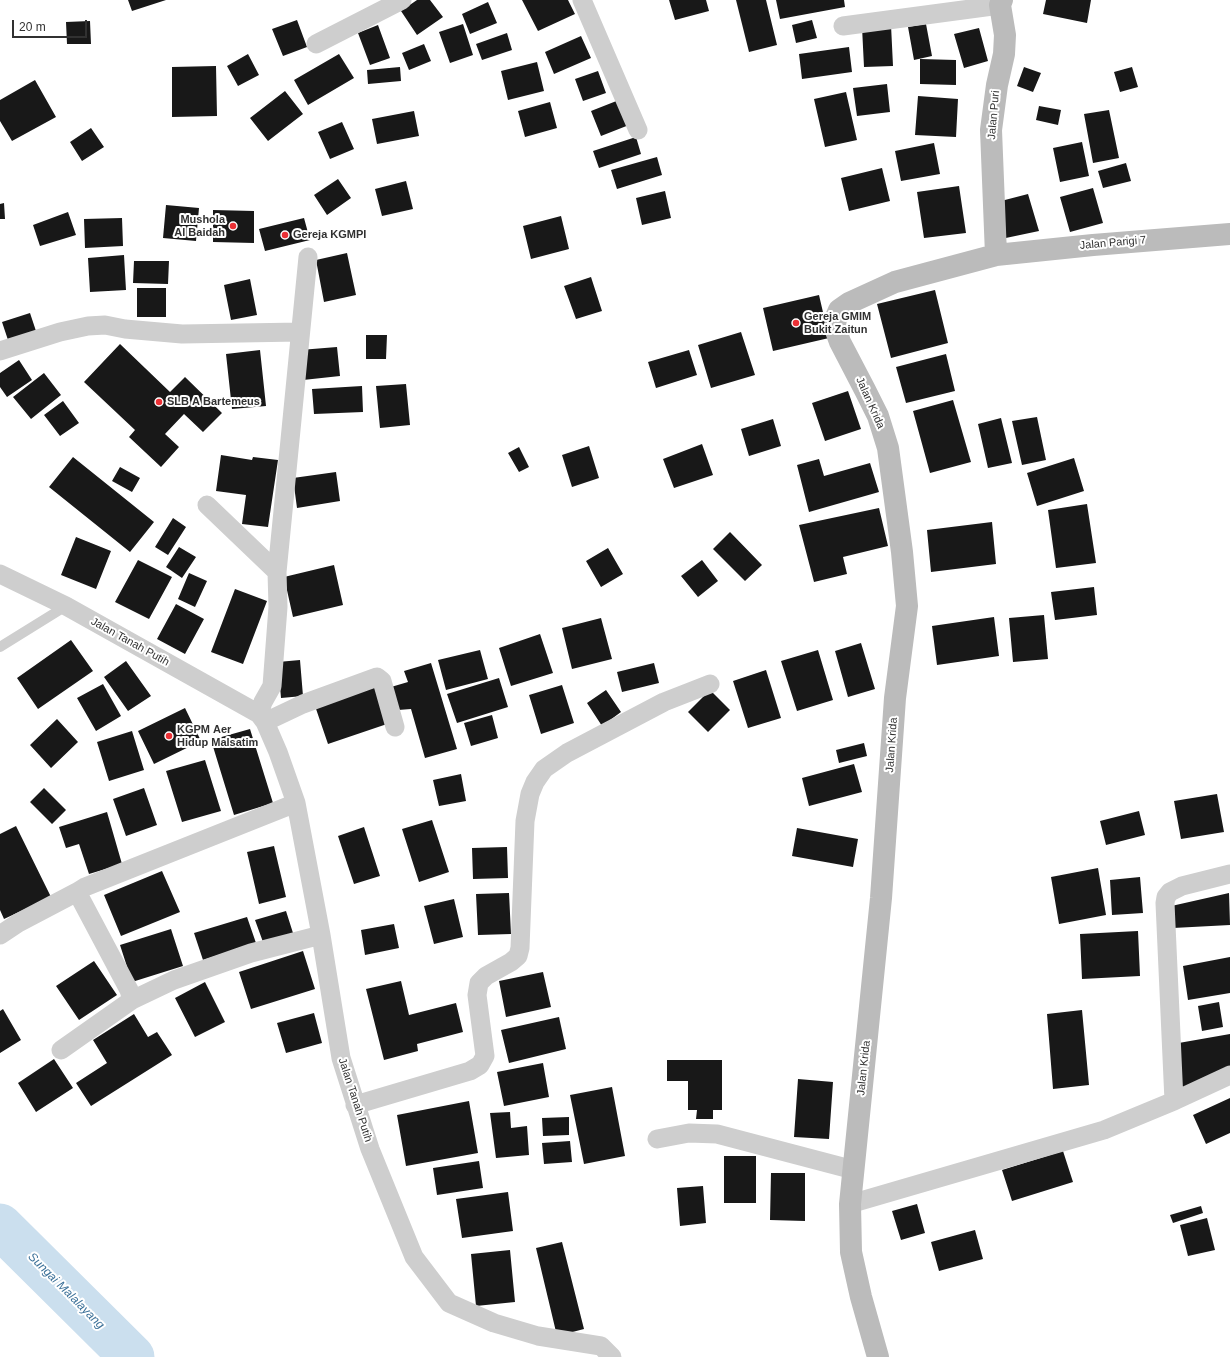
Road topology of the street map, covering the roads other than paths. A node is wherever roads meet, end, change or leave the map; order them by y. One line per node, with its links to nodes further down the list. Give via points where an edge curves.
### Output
1 (402, 0): 5 (street)
2 (582, 0): 6 (street)
3 (1001, 3): 4 (street); 8 (street, Jalan Puri, via 1005,35 1004,54 991,130)
4 (843, 26)
5 (316, 44)
6 (638, 130)
7 (1230, 234): 8 (street, Jalan Parigi 7, via 1093,244)
8 (996, 255): 31 (street, Jalan Krida, via 895,282 849,302 839,310 836,317 835,328 840,342 878,416 888,448 907,606 895,698 881,898)
9 (308, 257): 10 (street)
10 (300, 332): 11 (street, via 182,334 105,325 88,326); 13 (street)
11 (0, 351)
12 (207, 505): 13 (street)
13 (277, 572): 18 (street, via 278,607 272,686 263,702)
14 (0, 574): 15 (street, Jalan Tanah Putih)
15 (66, 606): 16 (lane); 18 (street, Jalan Tanah Putih)
16 (0, 647)
17 (710, 684): 29 (street, via 664,702 567,753 544,769 530,794 525,821 518,956 479,983 477,994 485,1056 480,1065 470,1071)
18 (262, 718): 19 (street, via 377,677 382,681); 20 (street, Jalan Tanah Putih, via 278,752)
19 (395, 727)
20 (296, 803): 22 (street); 24 (street, Jalan Tanah Putih)
21 (1230, 874): 28 (street, via 1182,886 1166,897)
22 (77, 892): 23 (street); 25 (street)
23 (0, 935)
24 (321, 935): 25 (street, via 252,953 174,980); 29 (street, Jalan Tanah Putih, via 341,1058)
25 (132, 1000): 26 (street)
26 (61, 1050)
27 (1230, 1075): 28 (street)
28 (1174, 1101): 32 (street, via 1104,1130)
29 (355, 1105): 33 (street, Jalan Tanah Putih, via 414,1257 449,1303 494,1323 538,1336 601,1346)
30 (657, 1139): 31 (street, via 689,1133 717,1134)
31 (854, 1170): 32 (street, Jalan Krida)
32 (850, 1204): 34 (street, Jalan Krida, via 851,1252)
33 (612, 1357)
34 (878, 1357)

